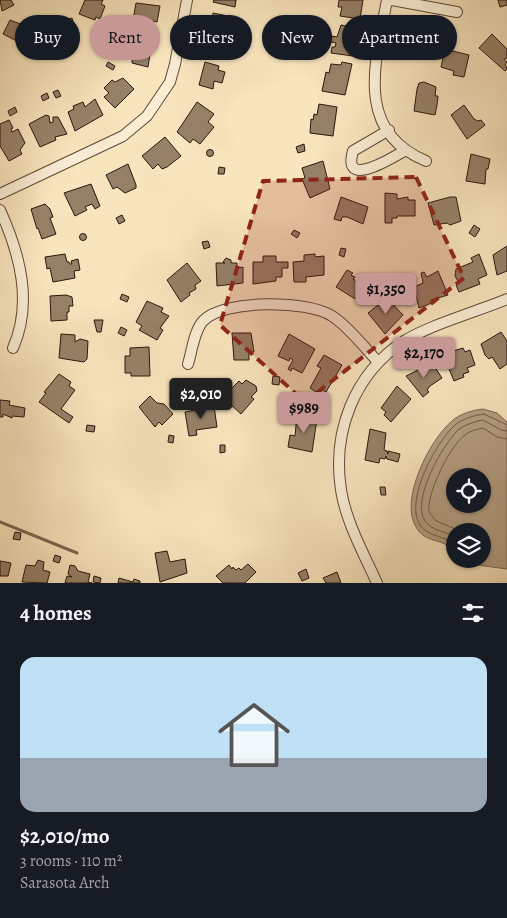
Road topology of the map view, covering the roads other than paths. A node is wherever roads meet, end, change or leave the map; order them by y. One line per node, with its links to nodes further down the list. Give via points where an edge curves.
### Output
1 (187, 0): 8 (street, via 170,82 147,116 123,136)
2 (387, 0): 5 (street, via 373,88 376,105)
3 (392, 0): 4 (street)
4 (457, 12)
5 (389, 130): 6 (street); 6 (street, via 353,151 353,166 368,171)
6 (406, 150): 7 (street)
7 (426, 162)
8 (0, 194)
9 (0, 210): 11 (street, via 16,253 24,308)
10 (507, 300): 12 (street, via 405,341)
11 (13, 348)
12 (378, 362): 13 (street, via 333,316 306,306 288,305 230,308 215,312 202,322); 14 (street, via 349,407 340,436 339,464 341,492)
13 (188, 364)
14 (377, 583)

